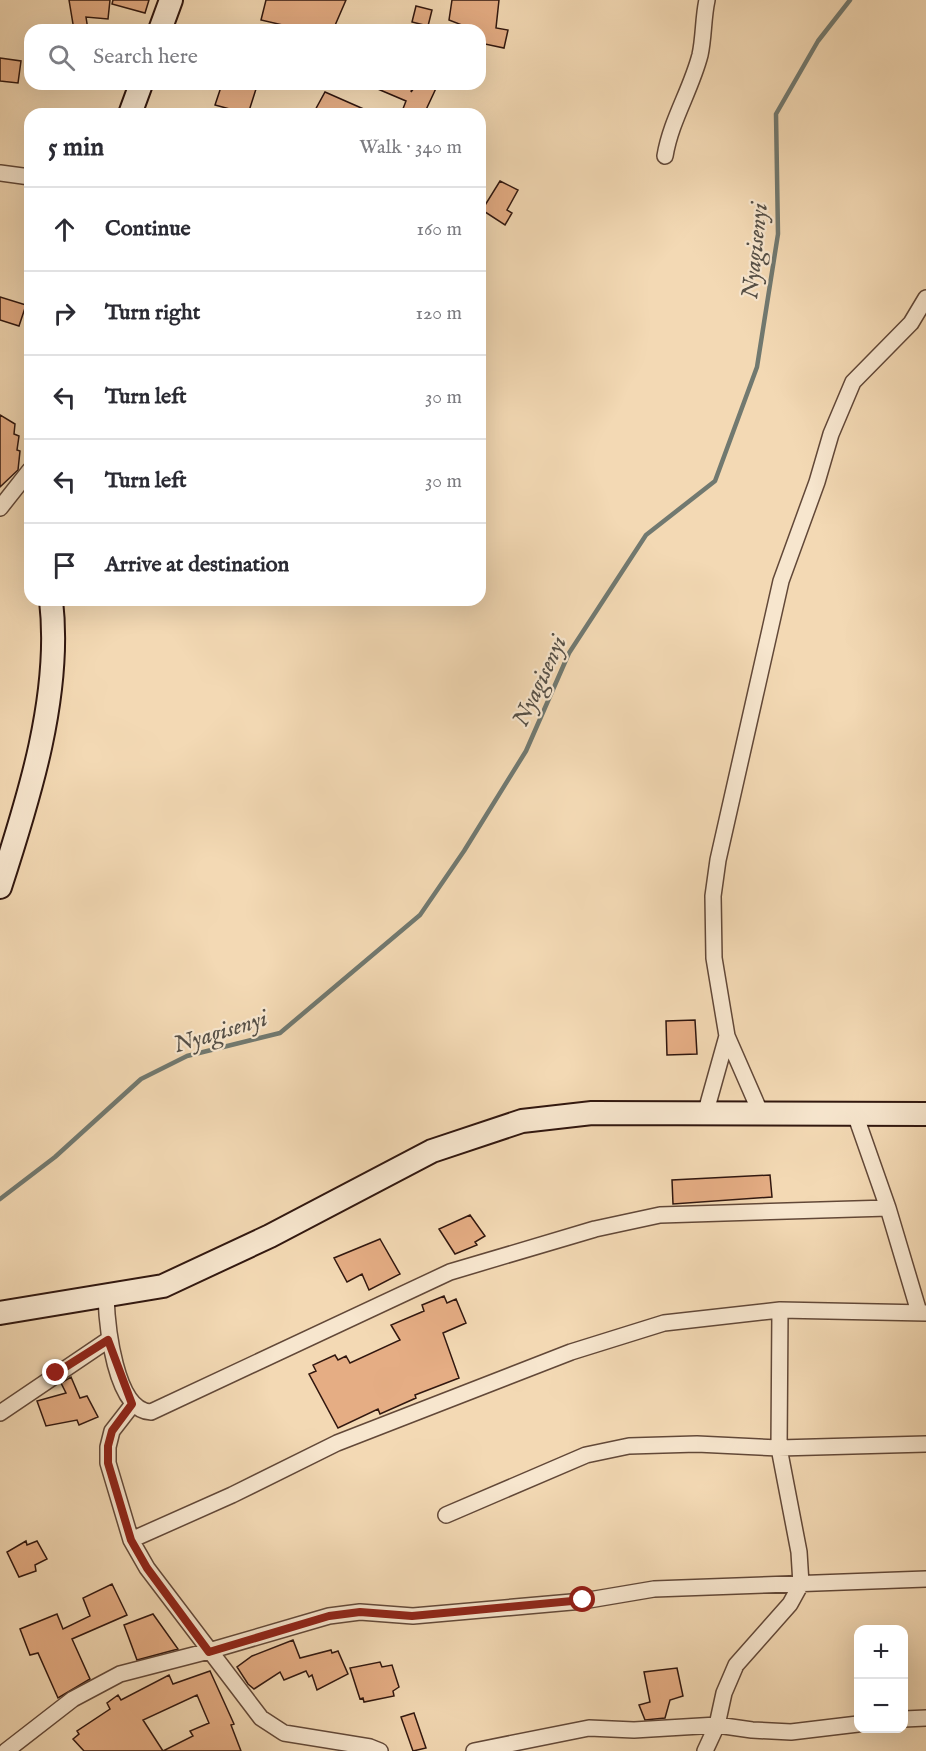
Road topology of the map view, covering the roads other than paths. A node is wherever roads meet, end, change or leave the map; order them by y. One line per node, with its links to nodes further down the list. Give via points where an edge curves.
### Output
1 (171, 0): 3 (main road)
2 (707, 0): 6 (street, via 700,55 687,95 669,131)
3 (162, 24)
4 (139, 90): 5 (main road)
5 (132, 108)
6 (665, 156)
7 (0, 173): 8 (street)
8 (24, 176)
9 (926, 298): 14 (street, via 911,322 853,382 781,581 713,896 714,958)
10 (24, 478): 11 (street)
11 (0, 508)
12 (52, 606): 13 (main road, via 55,635 47,721)
13 (0, 887)
14 (727, 1036): 15 (street); 16 (street)
15 (706, 1111): 16 (main road); 20 (main road, via 592,1113 522,1121 432,1151 270,1236 163,1286)
16 (762, 1114): 17 (main road)
17 (855, 1114): 18 (main road); 19 (street)
18 (926, 1114)
19 (888, 1208): 23 (street); 25 (street, via 660,1215 595,1229 450,1272 152,1412 142,1412)
20 (106, 1297): 22 (main road); 24 (street)
21 (780, 1310): 23 (street); 28 (street); 30 (street, via 664,1323 571,1352 337,1443)
22 (0, 1313)
23 (923, 1313)
24 (108, 1340): 25 (street); 26 (street)
25 (132, 1404): 30 (street, via 112,1431 108,1446 108,1463)
26 (0, 1413)
27 (926, 1444): 28 (street)
28 (779, 1448): 29 (street, via 629,1446 586,1455); 32 (street, via 799,1552)
29 (446, 1515)
30 (131, 1540): 33 (street)
31 (926, 1579): 32 (street)
32 (801, 1584): 33 (street, via 654,1589 583,1600 412,1616 360,1612 295,1624); 37 (street, via 790,1604 736,1665)
33 (209, 1652): 38 (street, via 120,1674 73,1699); 39 (street, via 261,1718 284,1733)
34 (926, 1718): 35 (street)
35 (908, 1719)
36 (854, 1724): 37 (street, via 791,1732)
37 (717, 1725): 40 (street, via 634,1730 589,1728); 41 (street)
38 (6, 1751)
39 (380, 1751)
40 (474, 1751)
41 (705, 1751)

